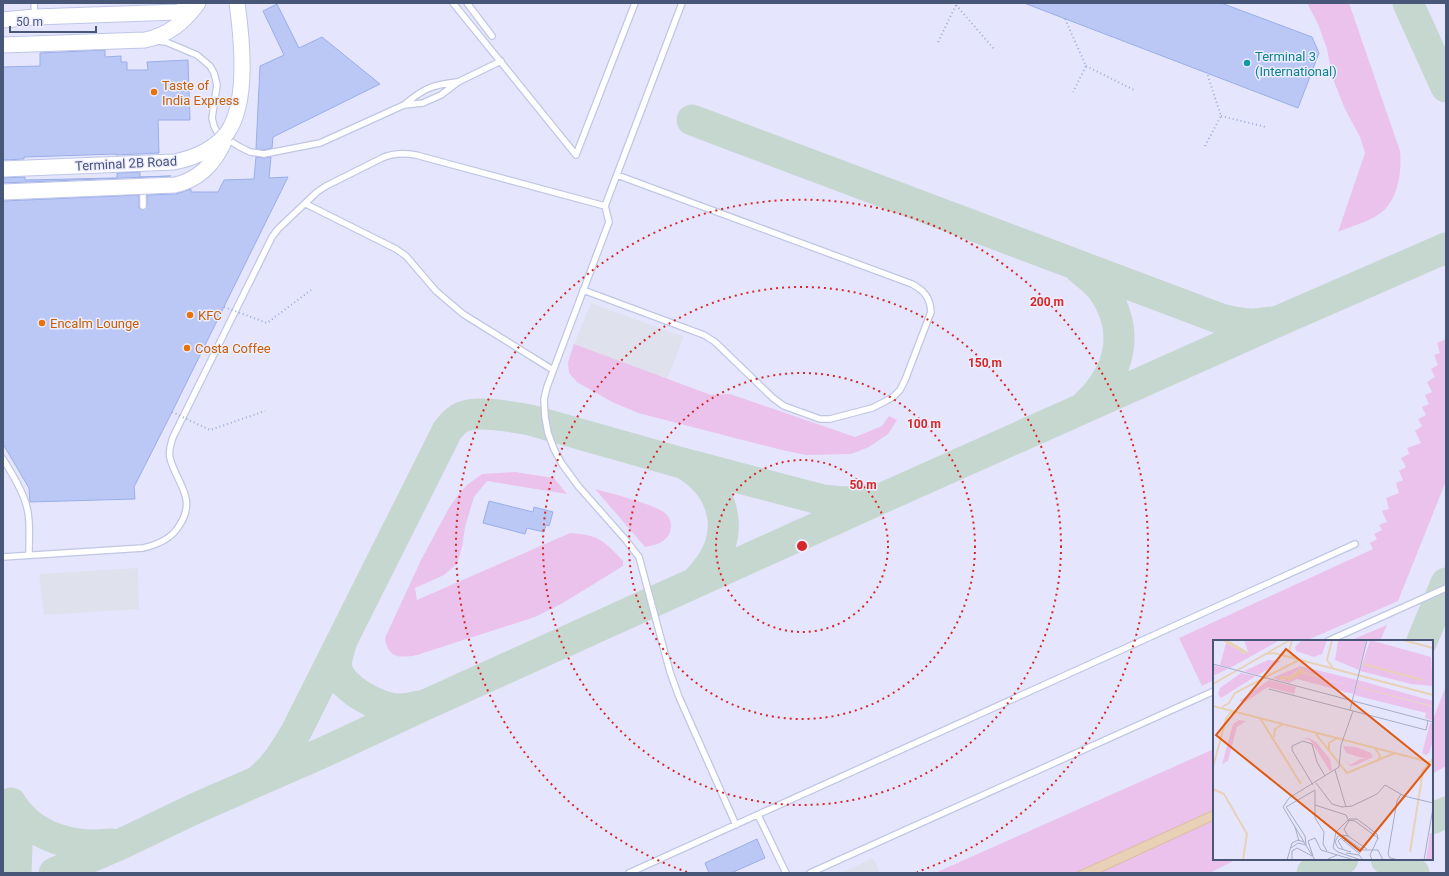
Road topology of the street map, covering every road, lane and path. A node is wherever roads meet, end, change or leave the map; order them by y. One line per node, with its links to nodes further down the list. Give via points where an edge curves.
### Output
1 (197, 3): 8 (main road, via 178,12); 12 (main road, via 170,31)
2 (237, 3): 24 (main road, Terminal 2B Road, bridge, via 242,43 242,75)
3 (453, 3): 16 (lane)
4 (467, 3): 11 (lane)
5 (635, 3): 16 (lane, via 576,155)
6 (682, 3): 28 (lane)
7 (955, 4): 13 (path); 15 (path)
8 (34, 10): 9 (main road)
9 (3, 20)
10 (1065, 20): 17 (path)
11 (492, 36)
12 (145, 40): 14 (main road); 22 (lane, via 166,42 191,52 210,66 217,85 212,118 214,126 217,132 250,152 264,154 320,143)
13 (938, 42)
14 (3, 45)
15 (995, 50)
16 (501, 62): 19 (lane)
17 (1086, 66): 20 (path); 21 (path)
18 (1207, 73): 23 (path)
19 (458, 82): 22 (lane, via 432,99); 22 (lane, via 432,86 418,93)
20 (1134, 90)
21 (1073, 92)
22 (404, 105)
23 (1221, 116): 25 (path); 26 (path)
24 (232, 124): 27 (main road, Terminal 2B Road, bridge, via 214,146 201,154 174,162); 29 (main road, bridge, via 222,146 206,168 193,179 175,185)
25 (1266, 127)
26 (1205, 146)
27 (3, 169)
28 (617, 175): 33 (lane); 35 (lane, via 912,284 927,296 931,303 931,312 900,390 872,408 830,419 820,419 784,406 715,342 704,335)
29 (143, 186): 30 (main road, bridge); 32 (lane)
30 (3, 192)
31 (306, 204): 33 (lane, via 326,186 390,154 407,154); 37 (lane, via 396,249 415,265 436,291 463,314); 42 (lane, via 272,237 173,437 169,448 170,457 186,499 184,517 175,532 159,544 143,548)
32 (143, 206)
33 (605, 206): 35 (lane, via 609,222)
34 (311, 290): 36 (path, bridge, via 267,323)
35 (584, 290): 37 (lane)
36 (224, 307)
37 (553, 370): 48 (lane, via 544,399 544,417 548,433 562,464 639,557 679,697)
38 (266, 411): 39 (path, bridge, via 210,430)
39 (172, 412)
40 (3, 459): 42 (lane, via 26,502)
41 (1355, 544): 47 (lane)
42 (28, 554): 43 (lane)
43 (3, 556)
44 (1446, 588): 45 (lane)
45 (1330, 640)
46 (1213, 691): 51 (lane)
47 (758, 815): 48 (lane); 50 (lane)
48 (736, 825): 49 (lane)
49 (629, 873)
50 (786, 873)
51 (810, 873)

